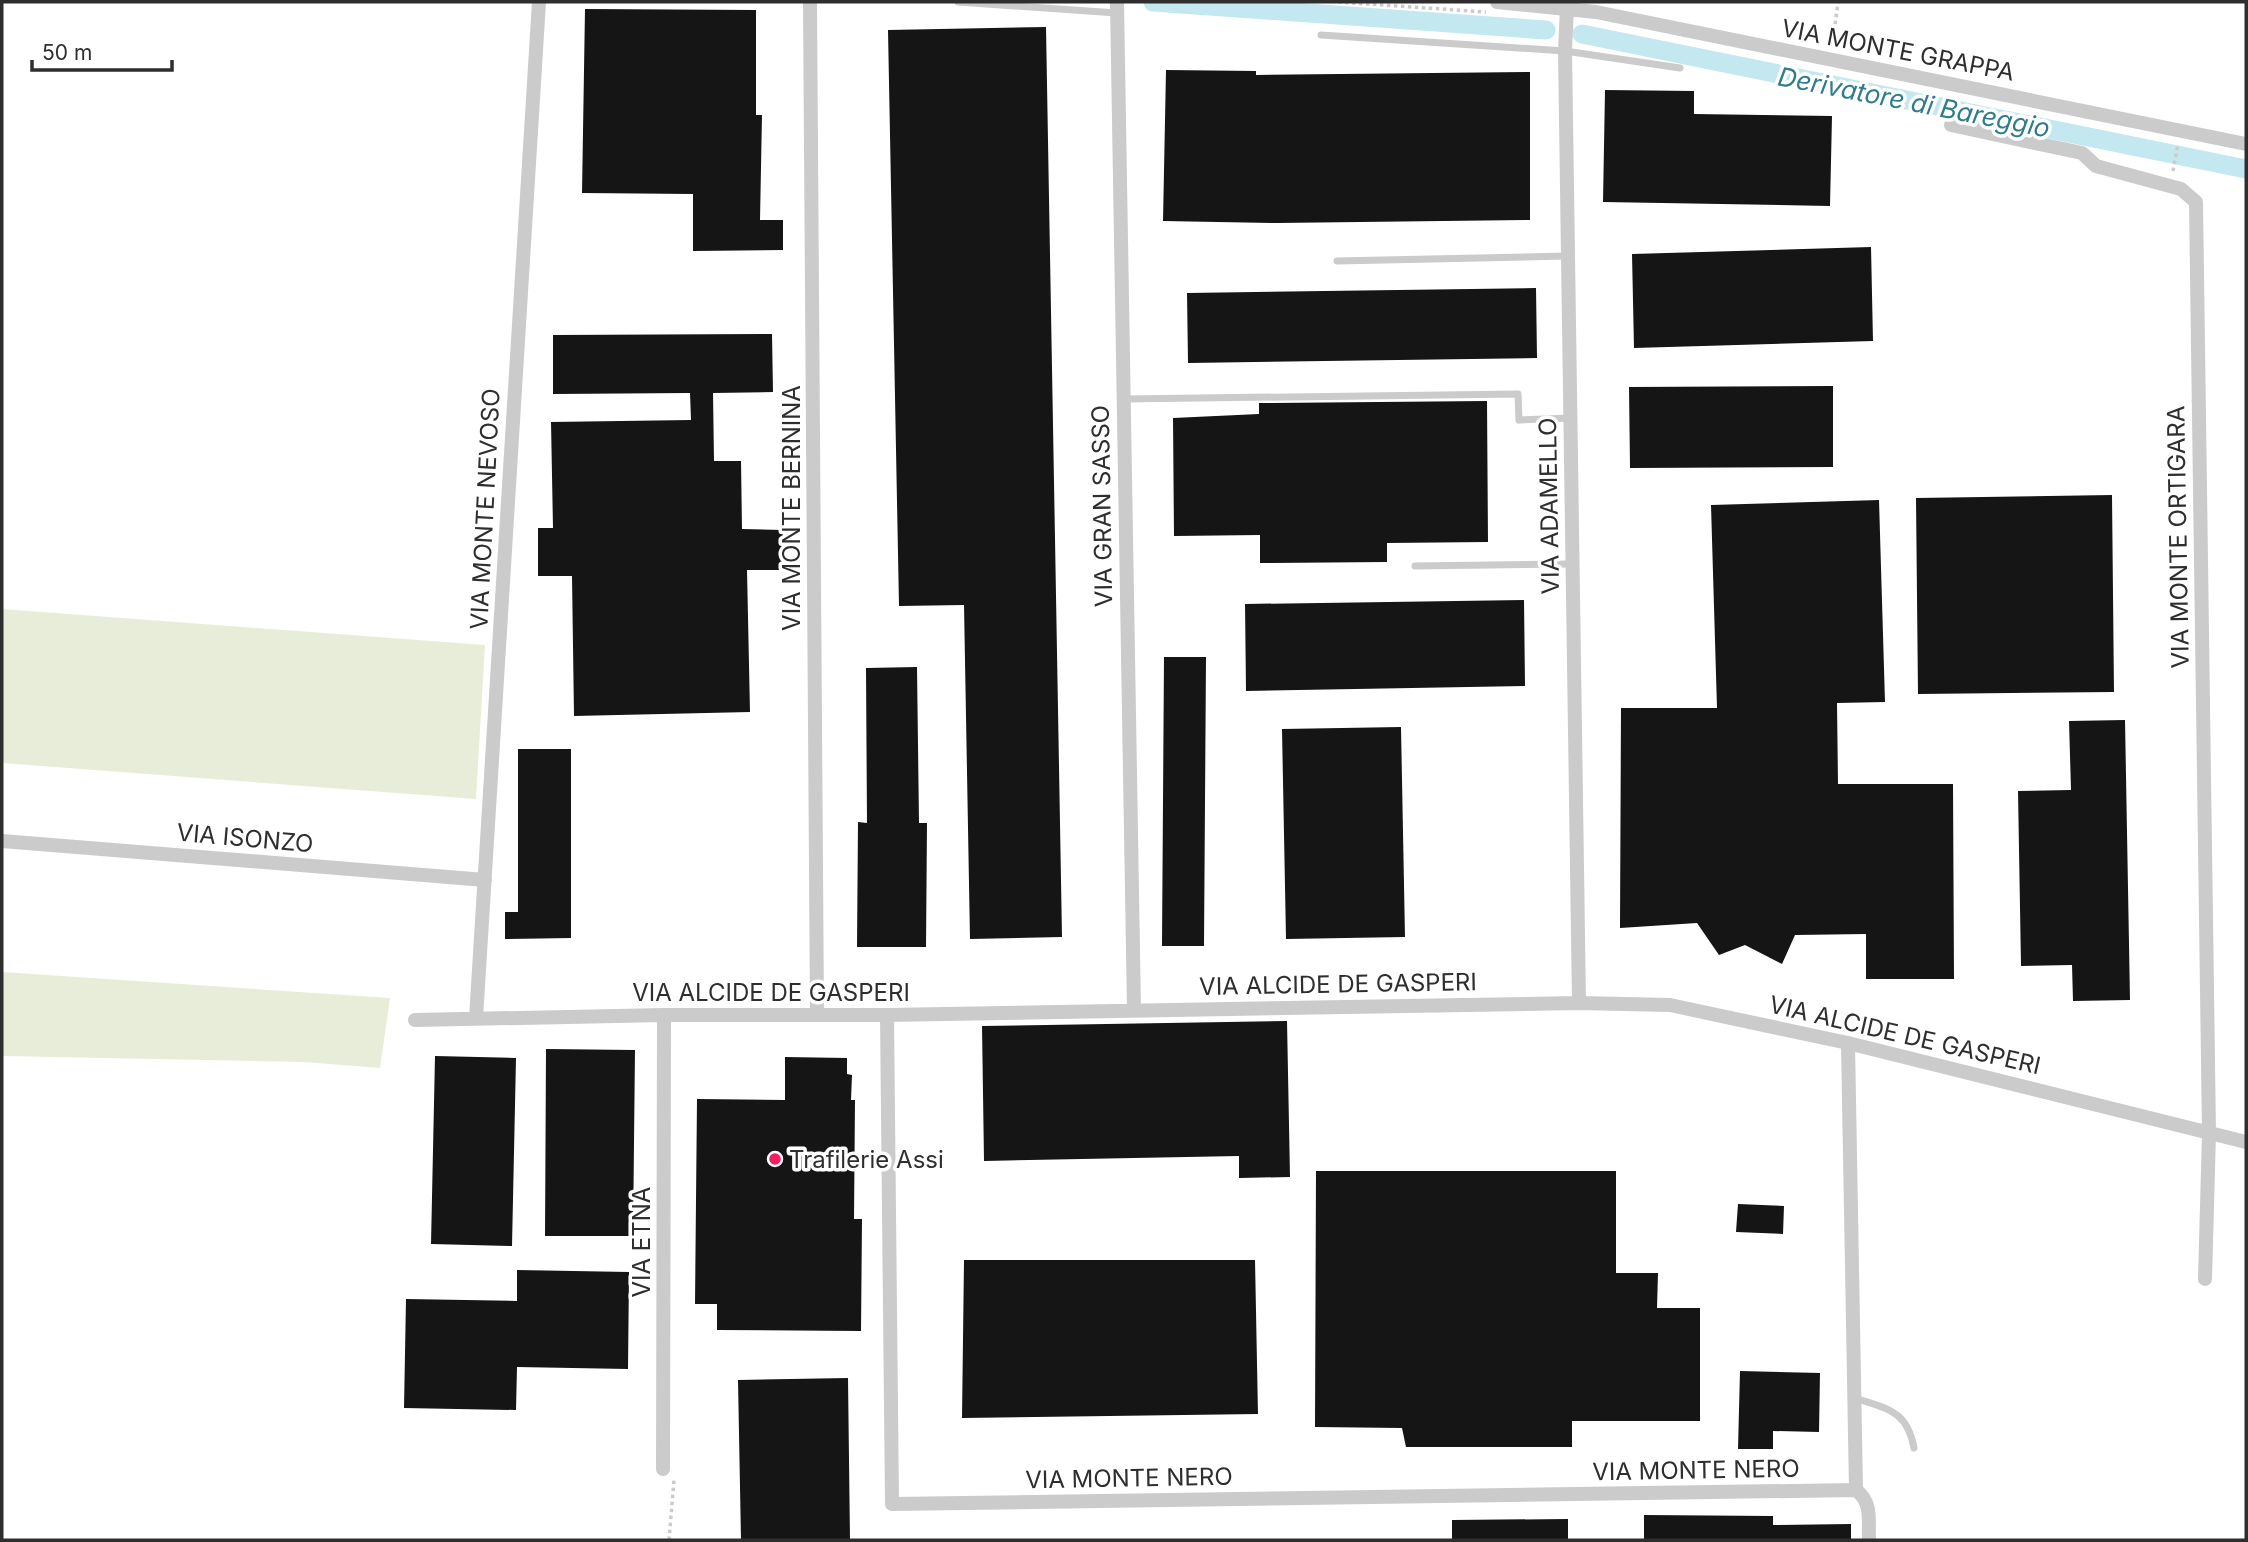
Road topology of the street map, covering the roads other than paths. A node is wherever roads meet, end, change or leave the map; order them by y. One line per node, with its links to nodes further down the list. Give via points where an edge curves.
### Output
1 (539, 2): 19 (street, VIA MONTE NEVOSO)
2 (810, 2): 22 (street, VIA MONTE BERNINA)
3 (958, 2): 5 (lane)
4 (1497, 2): 6 (street, VIA MONTE GRAPPA)
5 (1117, 7): 14 (street, VIA GRAN SASSO)
6 (1567, 7): 8 (street, VIA ADAMELLO); 11 (street, VIA MONTE GRAPPA)
7 (1321, 35): 8 (lane)
8 (1565, 39): 9 (lane); 12 (street, VIA ADAMELLO)
9 (1680, 68)
10 (1951, 125): 28 (street, VIA MONTE ORTIGARA, via 2082,153 2095,166 2181,189 2196,202)
11 (2246, 144)
12 (1568, 256): 13 (lane); 15 (street, VIA ADAMELLO)
13 (1337, 261)
14 (1123, 399): 15 (lane, via 1518,394 1519,420); 21 (street, VIA GRAN SASSO)
15 (1571, 418): 16 (street, VIA ADAMELLO)
16 (1573, 564): 17 (lane); 20 (street, VIA ADAMELLO)
17 (1415, 566)
18 (2, 841): 19 (street, VIA ISONZO)
19 (485, 880): 25 (street, VIA MONTE NEVOSO)
20 (1579, 1003): 21 (street, VIA ALCIDE DE GASPERI); 27 (street, VIA ALCIDE DE GASPERI, via 1670,1005)
21 (1133, 1010): 24 (street, VIA ALCIDE DE GASPERI)
22 (817, 1013): 23 (street, VIA ALCIDE DE GASPERI); 24 (street, VIA ALCIDE DE GASPERI)
23 (664, 1015): 25 (street, VIA ALCIDE DE GASPERI); 33 (street, VIA ETNA)
24 (887, 1015): 34 (street, VIA MONTE NERO, via 892,1504)
25 (476, 1018): 26 (street, VIA ALCIDE DE GASPERI)
26 (415, 1020)
27 (1848, 1043): 28 (street, VIA ALCIDE DE GASPERI); 31 (street)
28 (2208, 1133): 29 (street, VIA ALCIDE DE GASPERI); 30 (street, VIA MONTE ORTIGARA)
29 (2246, 1142)
30 (2205, 1279)
31 (1854, 1398): 32 (lane, via 1902,1419 1910,1430); 34 (street)
32 (1913, 1448)
33 (663, 1469)
34 (1856, 1490): 35 (street, via 1868,1505)
35 (1868, 1540)

